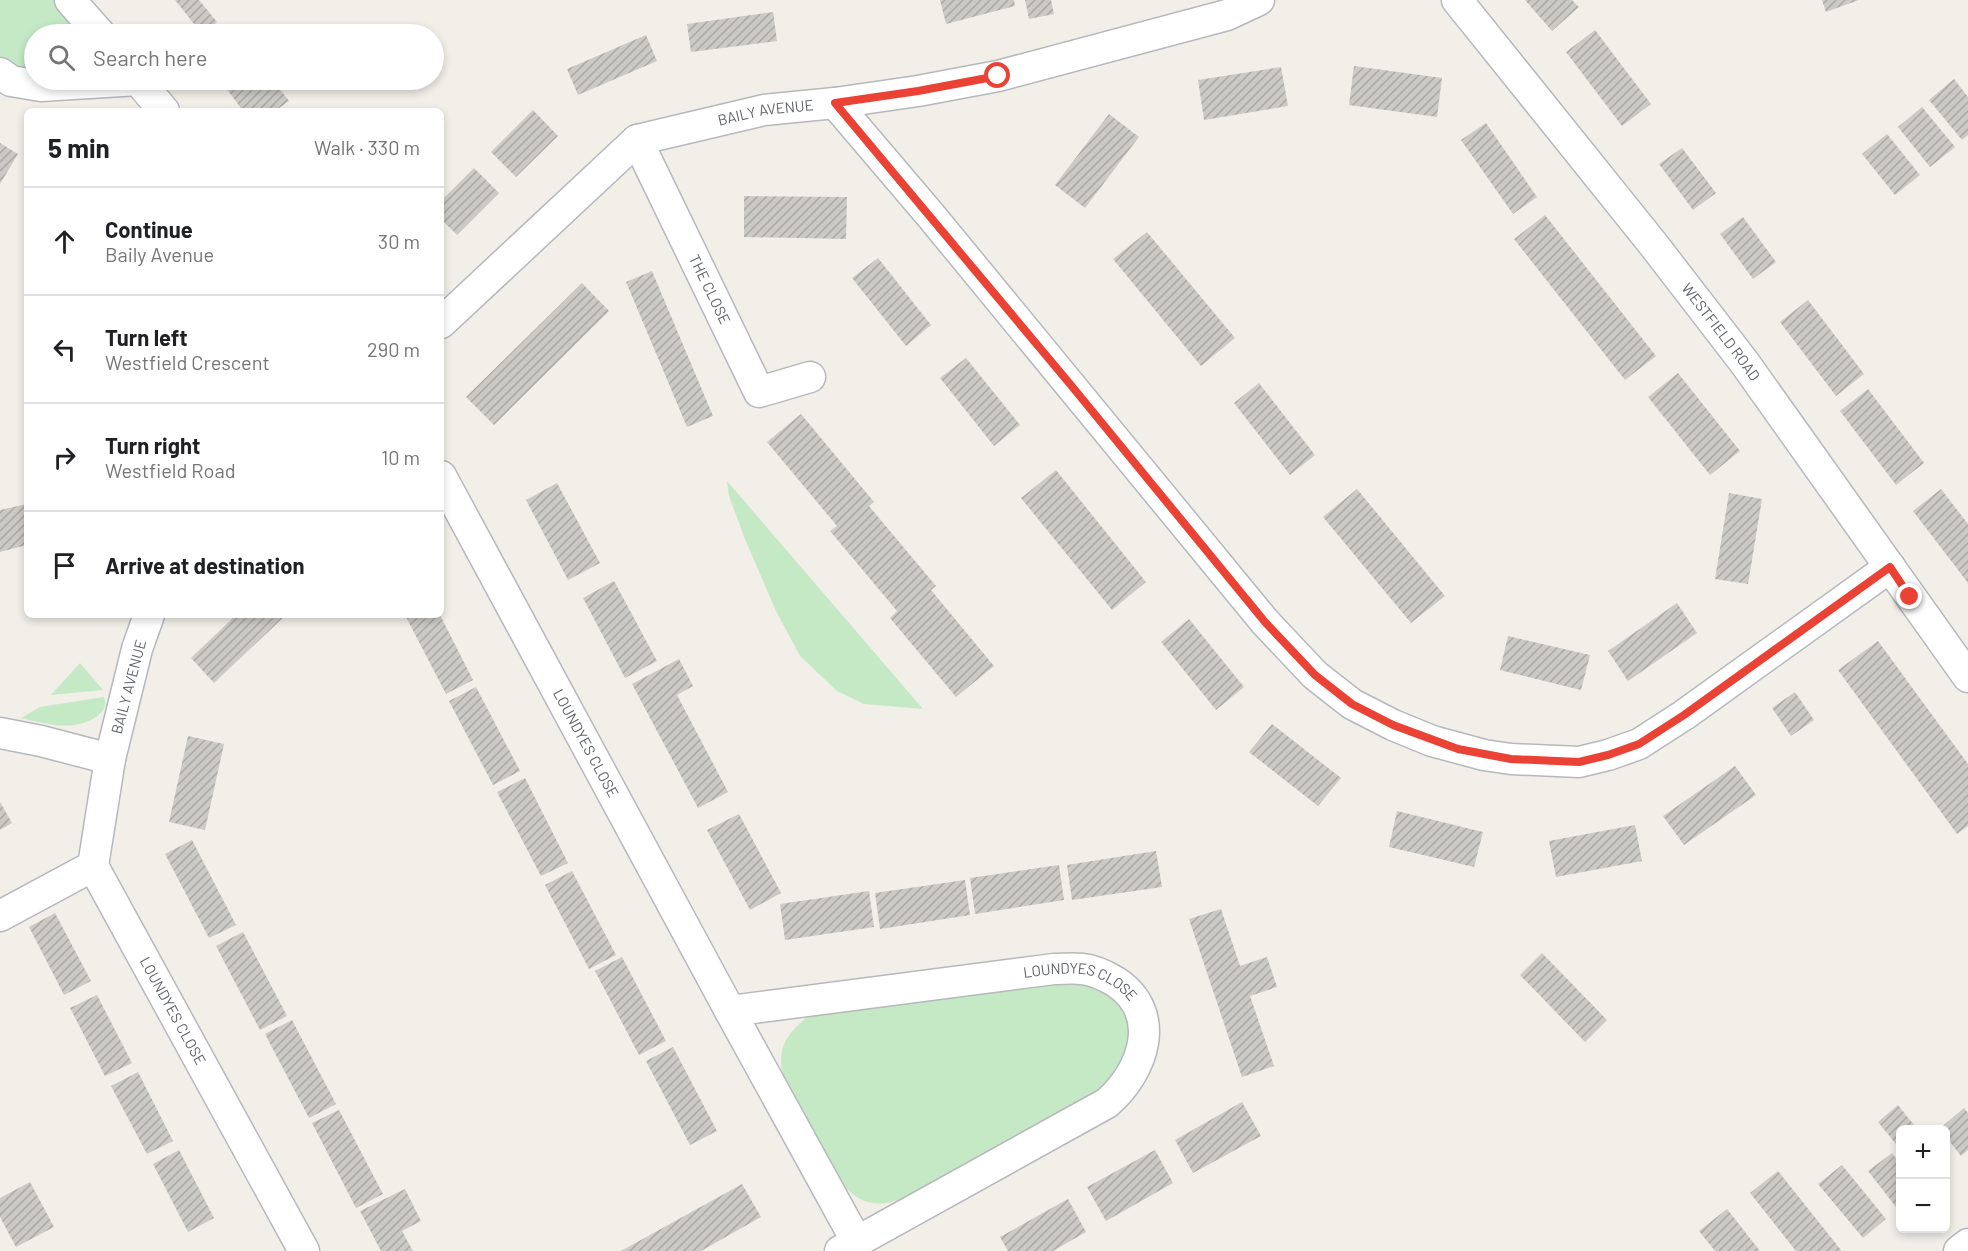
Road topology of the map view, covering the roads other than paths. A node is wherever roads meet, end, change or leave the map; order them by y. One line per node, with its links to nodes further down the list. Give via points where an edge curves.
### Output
1 (70, 0): 4 (street)
2 (1259, 0): 8 (street, BAILY AVENUE, via 1227,15 998,76)
3 (1457, 0): 14 (street, WESTFIELD ROAD, via 1744,362)
4 (91, 24)
5 (0, 74): 6 (street)
6 (24, 83)
7 (146, 90): 9 (street)
8 (835, 103): 10 (street, BAILY AVENUE, via 764,110); 14 (street, via 1265,622 1315,675 1352,704 1393,725 1458,749 1511,759 1579,762 1608,755 1639,744 1684,715)
9 (161, 108)
10 (637, 140): 11 (street, BAILY AVENUE); 12 (street, THE CLOSE, via 759,392)
11 (444, 320)
12 (810, 377)
13 (444, 482): 21 (street, LOUNDYES CLOSE)
14 (1890, 567): 16 (street, WESTFIELD ROAD)
15 (148, 618): 18 (street, BAILY AVENUE)
16 (1968, 677)
17 (0, 733): 18 (street)
18 (110, 759): 19 (street)
19 (93, 866): 20 (street); 24 (street, LOUNDYES CLOSE)
20 (0, 916)
21 (730, 1011): 23 (street, LOUNDYES CLOSE); 23 (street, LOUNDYES CLOSE, via 1054,969 1084,969 1107,977 1136,1000 1142,1015 1144,1047 1120,1091 1107,1103)
22 (1968, 1244): 25 (street)
23 (848, 1247)
24 (298, 1249)
25 (1959, 1251)

